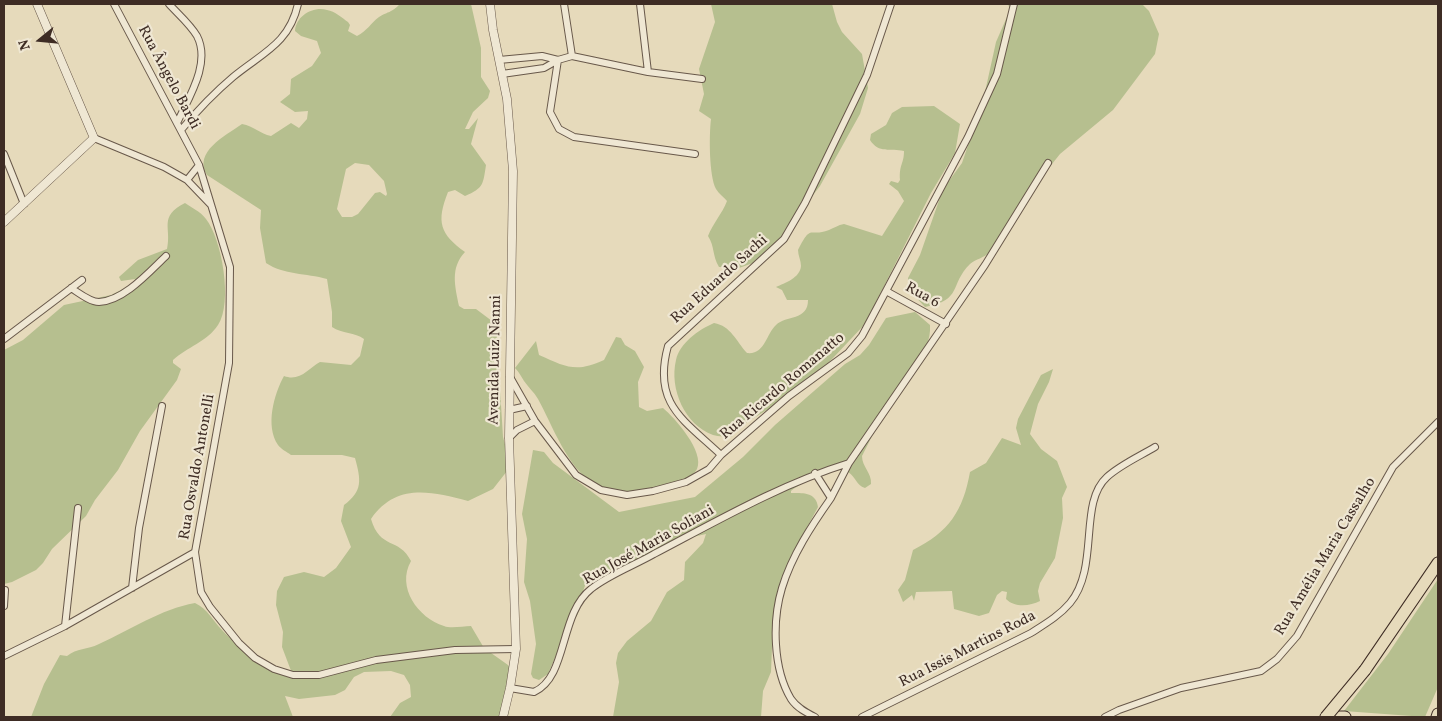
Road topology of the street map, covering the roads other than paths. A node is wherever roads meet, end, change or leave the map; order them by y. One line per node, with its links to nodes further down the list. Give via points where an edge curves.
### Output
1 (37, 4): 18 (street)
2 (114, 4): 16 (street, Rua Ângelo Bardi)
3 (169, 4): 16 (street, via 197,37 201,55 199,73)
4 (298, 4): 17 (street, via 284,37 217,91)
5 (490, 4): 11 (street, Avenida Luiz Nanni)
6 (564, 4): 10 (street)
7 (640, 4): 13 (street)
8 (891, 4): 41 (street, Rua Eduardo Sachi, via 867,74 805,203 784,239 668,346 664,381 669,403 679,417)
9 (1014, 4): 30 (street, Rua Ricardo Romanatto, via 1009,33 993,83 968,137)
10 (572, 56): 12 (street); 13 (street)
11 (499, 60): 12 (street, via 542,56); 14 (street, Avenida Luiz Nanni)
12 (558, 60): 14 (street, via 544,68); 20 (street, via 550,112 559,129 574,137)
13 (648, 72): 15 (street)
14 (502, 74): 33 (street, Avenida Luiz Nanni, via 513,171)
15 (702, 79)
16 (178, 121): 17 (street, Rua Ângelo Bardi)
17 (181, 130): 22 (street, Rua Ângelo Bardi)
18 (94, 138): 23 (street); 24 (street)
19 (4, 154): 24 (street)
20 (695, 154)
21 (1048, 163): 31 (street)
22 (199, 165): 23 (street); 25 (street, Rua Ângelo Bardi)
23 (187, 180): 25 (street)
24 (24, 204): 26 (street)
25 (212, 206): 46 (street, Rua Osvaldo Antonelli, via 230,267 229,363)
26 (4, 222)
27 (166, 256): 29 (street, via 137,284 110,299 91,300)
28 (82, 280): 29 (street)
29 (71, 288): 32 (street)
30 (886, 290): 31 (street, Rua 6); 41 (street, Rua Ricardo Romanatto, via 862,336 848,353 789,396)
31 (946, 324): 42 (street)
32 (4, 339)
33 (510, 376): 35 (street, Rua Ricardo Romanatto); 36 (street, Avenida Luiz Nanni)
34 (162, 406): 48 (street, via 139,528)
35 (527, 406): 36 (street); 37 (street, Rua Ricardo Romanatto)
36 (510, 410): 39 (street, Avenida Luiz Nanni)
37 (535, 421): 39 (street); 41 (street, Rua Ricardo Romanatto, via 576,474 601,490 627,495 686,482 709,469)
38 (1438, 422): 58 (street, Rua Amélia Maria Cassalho, via 1393,467 1297,636 1277,658 1262,671 1181,688)
39 (509, 438): 52 (street, Avenida Luiz Nanni)
40 (1155, 446): 57 (street, Rua Issis Martins Roda, via 1106,478 1098,490 1093,504 1088,565 1071,602 1054,619)
41 (721, 455)
42 (849, 463): 43 (street, Rua José Maria Soliani); 44 (street)
43 (815, 473): 44 (street); 54 (street, Rua José Maria Soliani, via 591,589 572,613 549,681 534,692)
44 (831, 498): 56 (street, via 797,554 782,589 778,608 778,656 784,682 792,700)
45 (78, 508): 51 (street)
46 (195, 552): 48 (street); 52 (street, Rua Osvaldo Antonelli, via 202,592 210,607 255,658 293,675 320,675 376,660 455,650)
47 (1438, 563): 59 (highway, bridge, via 1365,670)
48 (132, 588): 51 (street)
49 (6, 590): 50 (street)
50 (4, 606)
51 (65, 626): 53 (street)
52 (516, 649): 54 (street, Avenida Luiz Nanni)
53 (4, 656)
54 (510, 688): 55 (street, Avenida Luiz Nanni)
55 (503, 717)
56 (815, 717)
57 (862, 717)
58 (1105, 717)
59 (1326, 717): 60 (highway)
60 (1345, 717)

